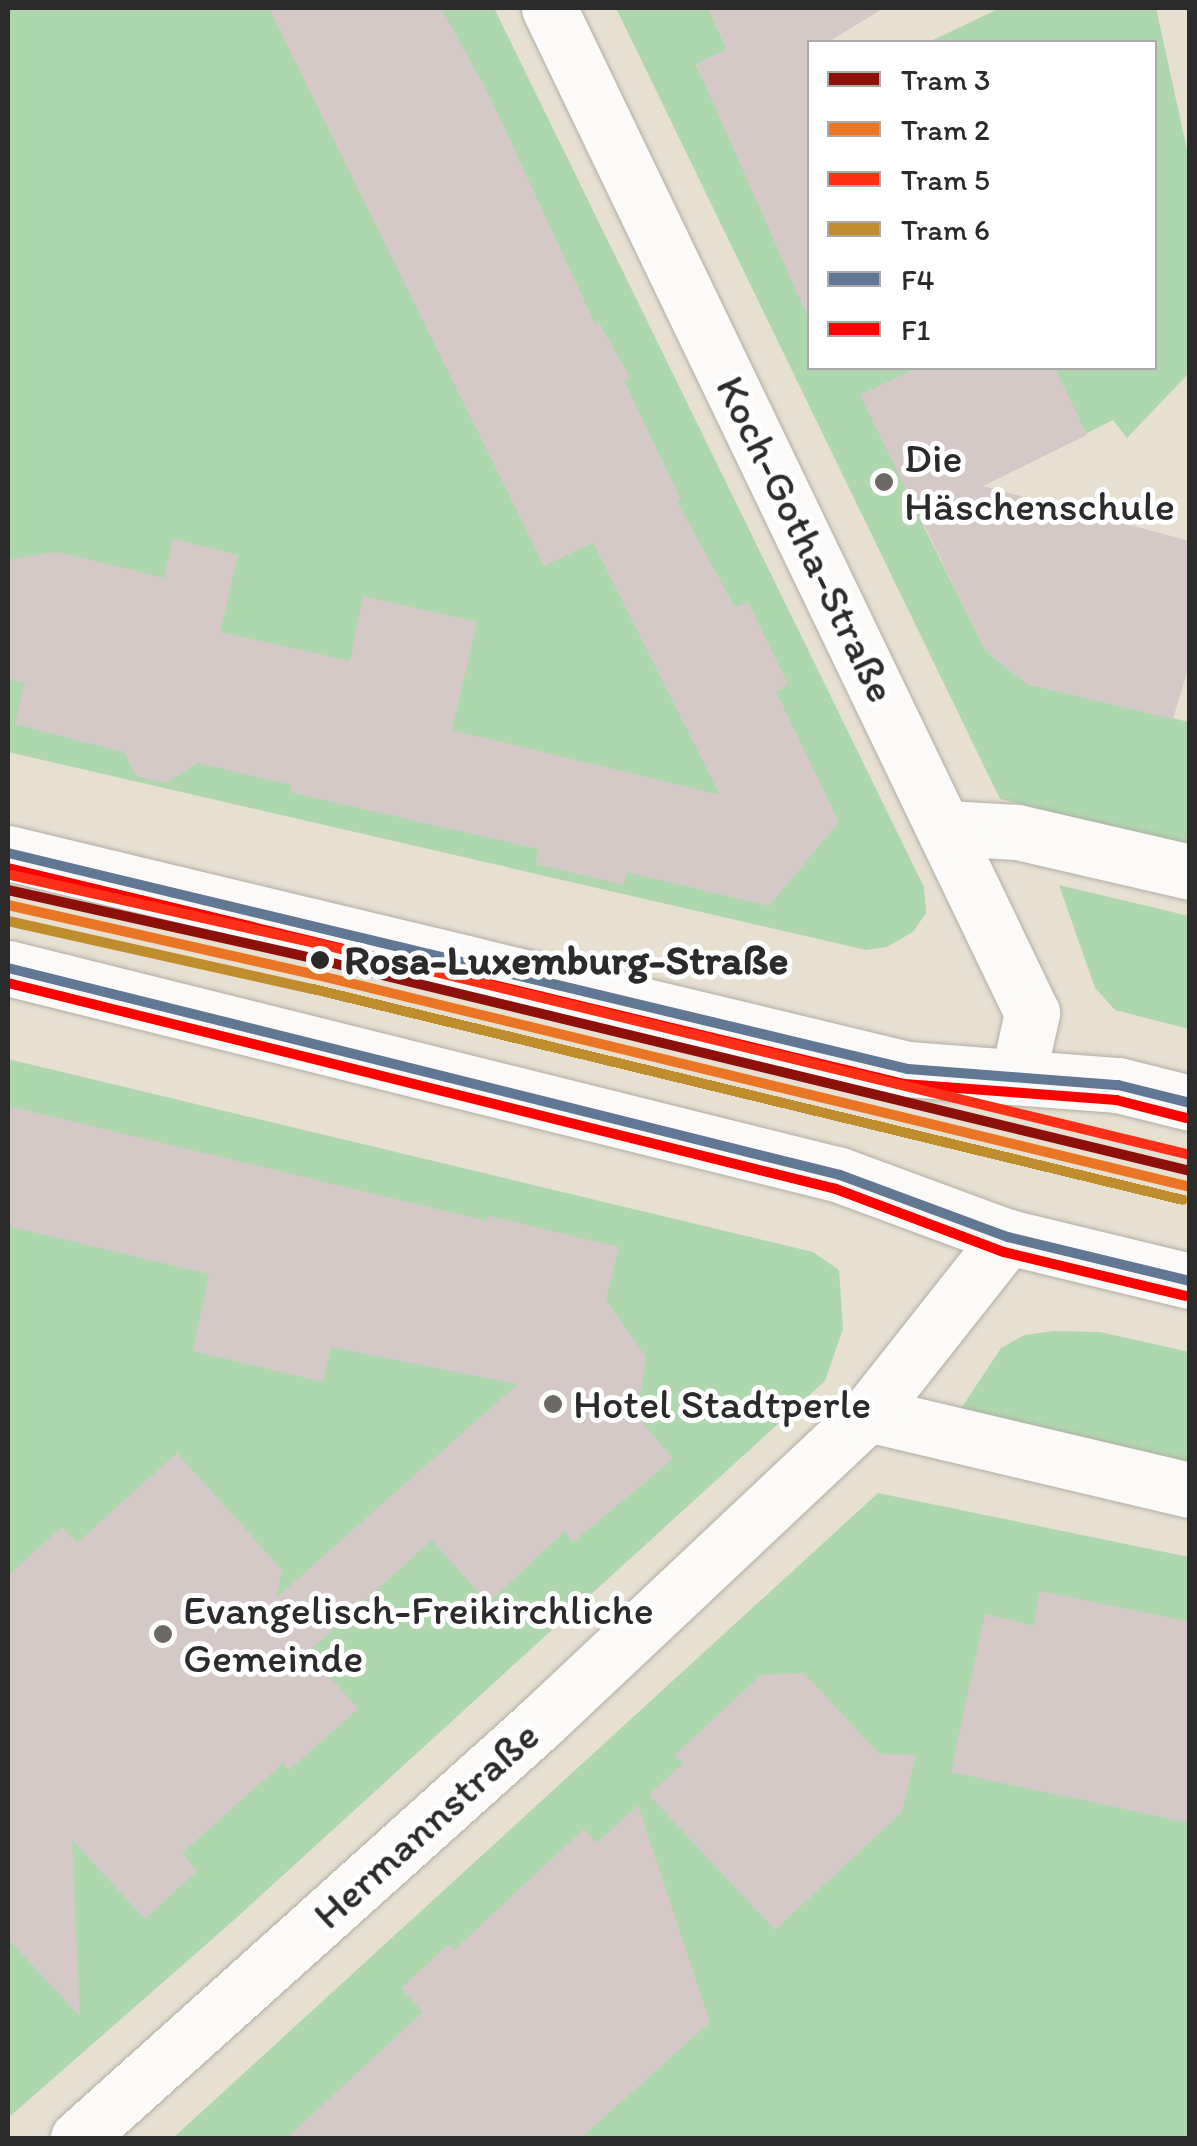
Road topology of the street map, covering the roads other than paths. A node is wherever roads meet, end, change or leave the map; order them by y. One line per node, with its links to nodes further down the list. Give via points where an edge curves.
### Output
1 (549, 8): 2 (street, Koch-Gotha-Straße)
2 (946, 828): 4 (street, via 1017,832); 6 (street, Koch-Gotha-Straße, via 1032,1014)
3 (8, 853): 6 (street, via 908,1069)
4 (1190, 872)
5 (8, 968): 8 (street, via 840,1175)
6 (1018, 1076): 7 (street, via 1118,1085)
7 (1190, 1102)
8 (1008, 1237): 9 (street); 10 (street, Hermannstraße)
9 (1190, 1282)
10 (868, 1414): 11 (street); 12 (street, Hermannstraße, via 541,1722)
11 (1190, 1490)
12 (78, 2138)

